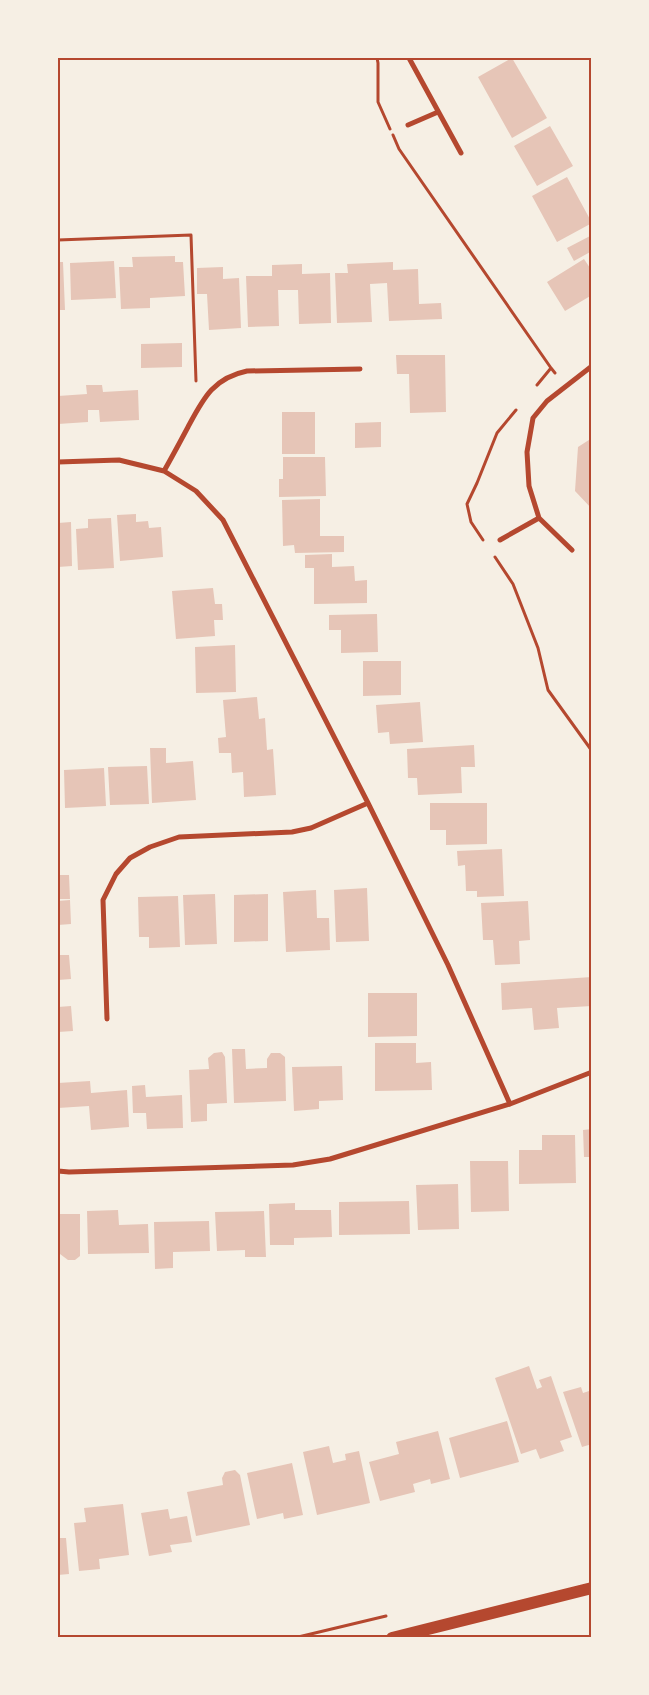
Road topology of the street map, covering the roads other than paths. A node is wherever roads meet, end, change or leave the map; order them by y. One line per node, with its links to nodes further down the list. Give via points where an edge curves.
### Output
1 (410, 58): 2 (street)
2 (438, 112): 3 (street); 4 (street)
3 (408, 125)
4 (461, 153)
5 (592, 366): 9 (street, via 547,401 533,418 527,452 530,486)
6 (360, 369): 8 (street, via 233,374 205,395)
7 (58, 462): 8 (street, via 119,460)
8 (164, 472): 12 (street, via 196,491 223,520)
9 (539, 518): 10 (street); 11 (street)
10 (500, 540)
11 (572, 550)
12 (368, 803): 13 (street, via 311,828 292,832 179,837 130,858 116,874 104,900); 15 (street, via 448,965)
13 (107, 1019)
14 (592, 1072): 15 (street)
15 (510, 1104): 16 (street, via 312,1162)
16 (58, 1170)
17 (592, 1588): 18 (main road)
18 (392, 1638)

